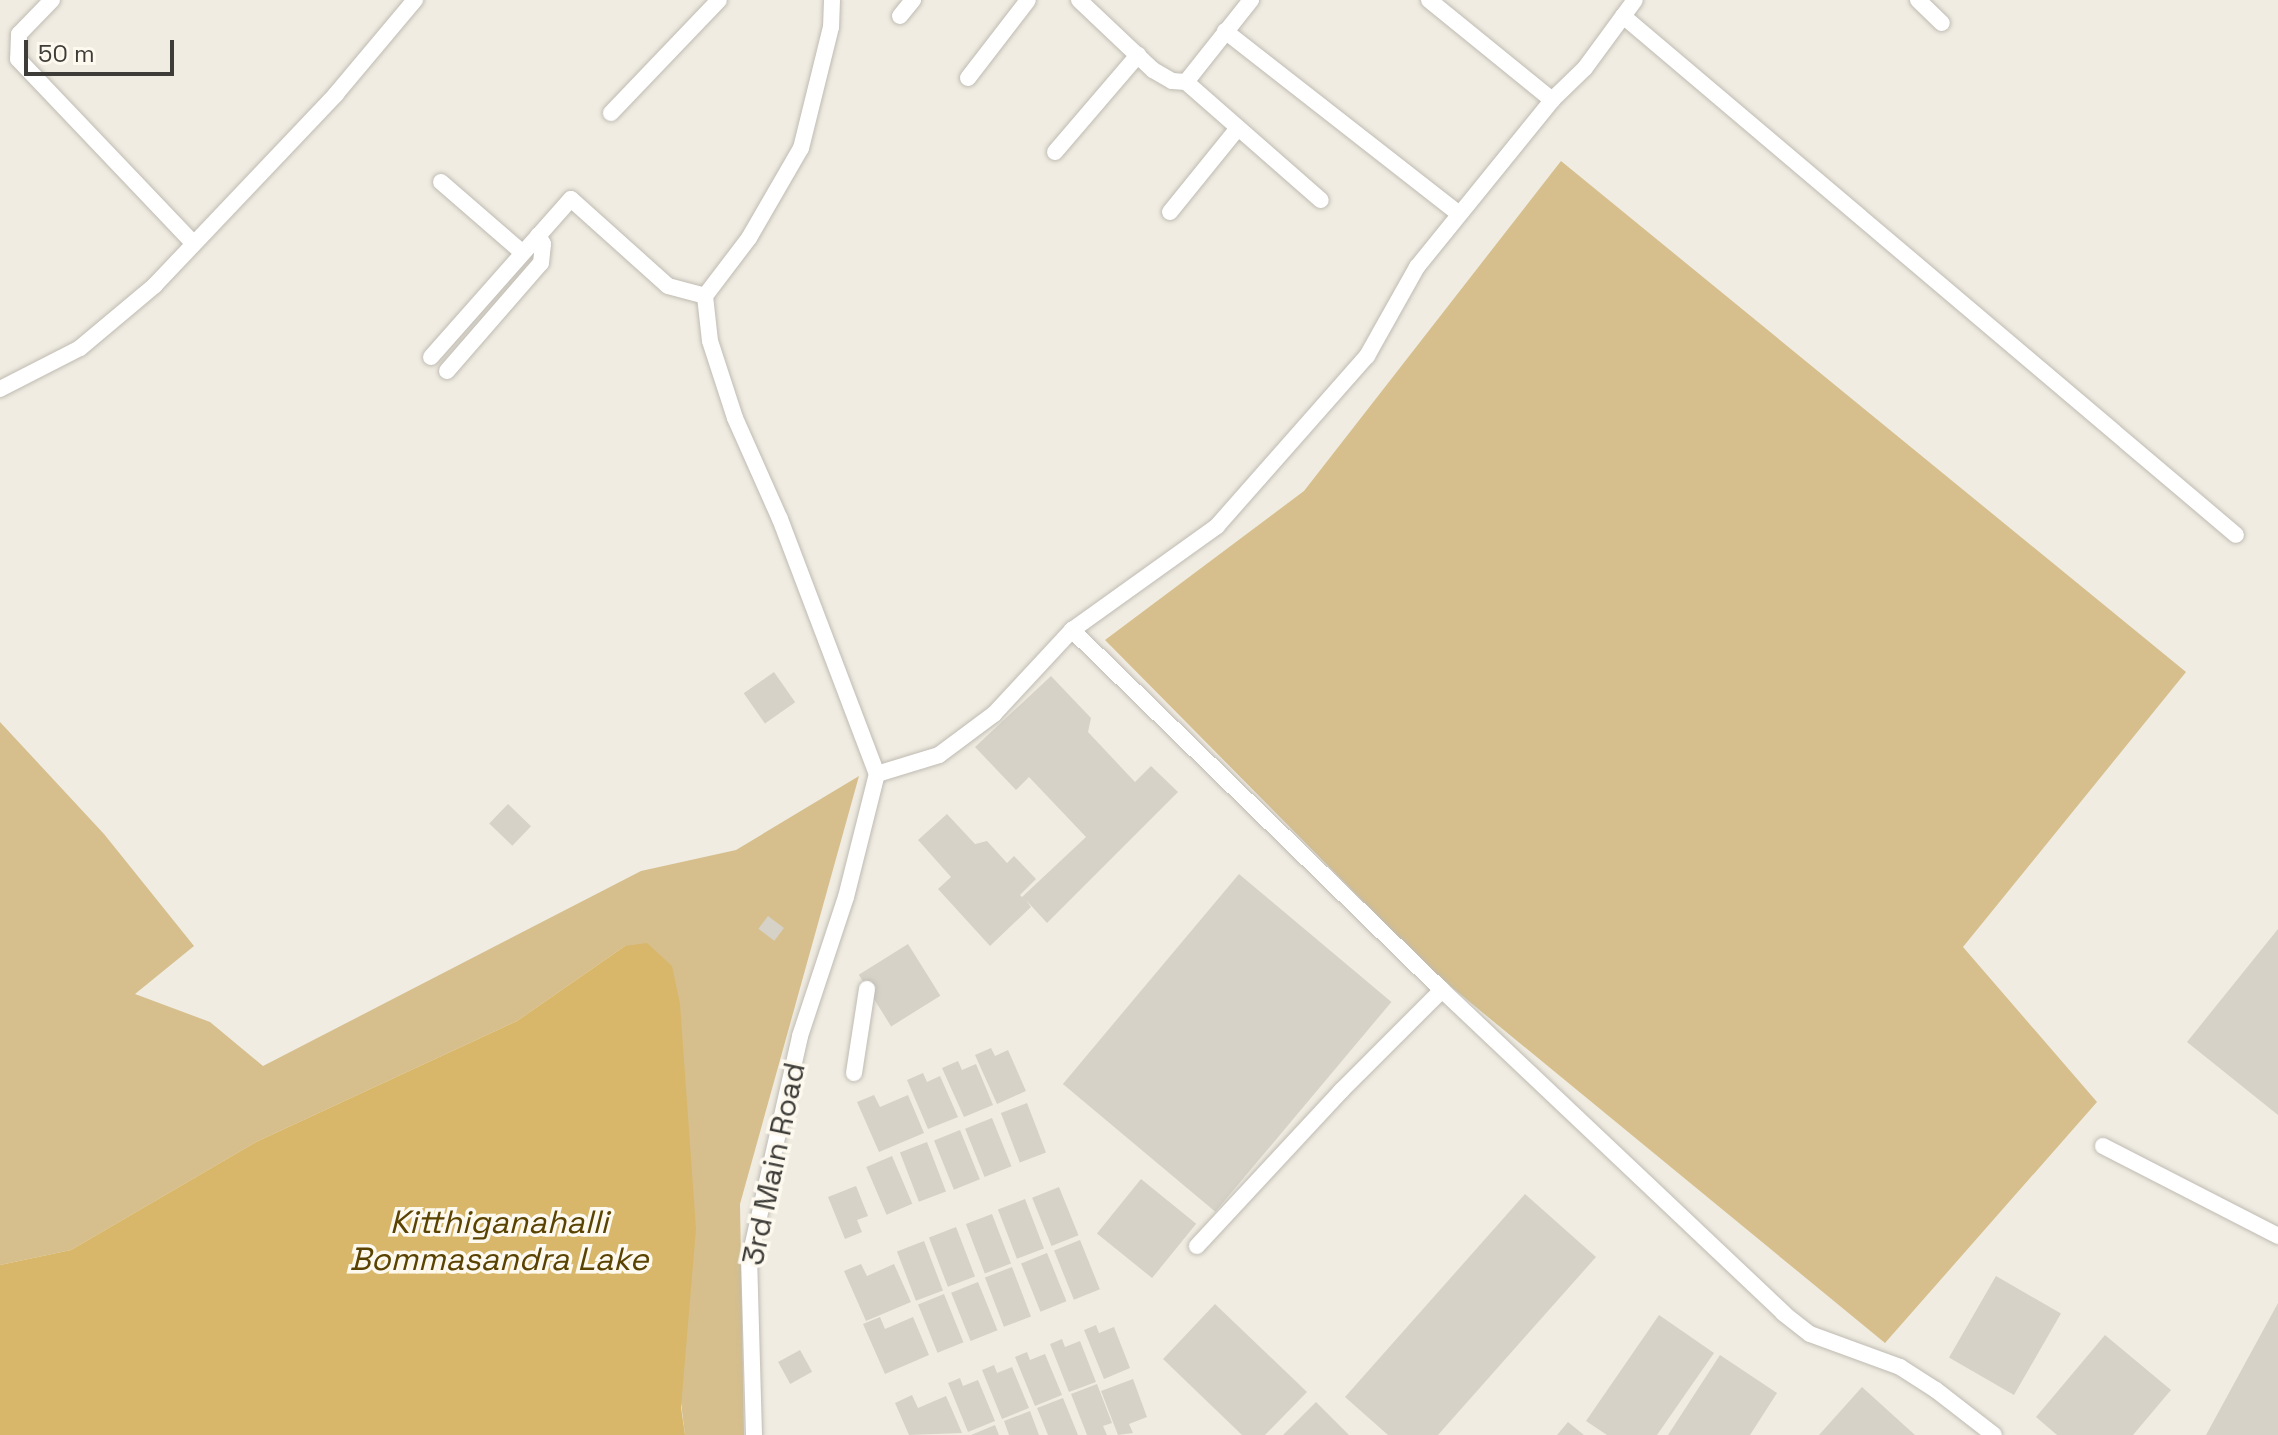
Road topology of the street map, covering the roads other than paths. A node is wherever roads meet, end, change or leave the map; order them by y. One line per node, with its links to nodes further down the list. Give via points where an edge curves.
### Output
1 (52, 0): 28 (street, via 19,34 18,59)
2 (415, 0): 28 (street, via 336,94)
3 (719, 0): 20 (street)
4 (832, 0): 30 (street, via 831,27 801,148 749,238)
5 (913, 0): 12 (street)
6 (1028, 0): 17 (street)
7 (1079, 0): 16 (street)
8 (1251, 0): 15 (street)
9 (1429, 0): 19 (street)
10 (1635, 0): 13 (street)
11 (1918, 0): 14 (street)
12 (900, 16)
13 (1623, 16): 19 (street, via 1585,68); 34 (street)
14 (1942, 23)
15 (1225, 31): 18 (street); 26 (street)
16 (1138, 55): 18 (street, via 1172,81); 22 (street)
17 (968, 78)
18 (1186, 82): 21 (street)
19 (1552, 100): 26 (street)
20 (611, 113)
21 (1238, 128): 24 (street); 25 (street)
22 (1055, 152)
23 (441, 182): 29 (street)
24 (1321, 200)
25 (1170, 212)
26 (1459, 214): 35 (street, via 1417,267 1367,356 1217,526)
27 (538, 235): 29 (street); 30 (street, via 571,199 668,286); 32 (street, via 543,244 541,263)
28 (194, 244): 33 (street, via 155,285 80,348)
29 (523, 253): 31 (street)
30 (705, 296): 36 (street, via 710,341 735,418 780,519)
31 (431, 357)
32 (447, 371)
33 (0, 389)
34 (2236, 535)
35 (1072, 630): 36 (street, via 994,714 939,755); 38 (street)
36 (877, 774): 43 (street, 3rd Main Road, via 846,897 800,1036 749,1261)
37 (867, 989): 39 (street)
38 (1442, 990): 42 (street); 44 (street, via 1783,1313 1810,1334 1900,1367)
39 (854, 1073)
40 (2103, 1146): 41 (street)
41 (2278, 1236)
42 (1197, 1246)
43 (754, 1435)
44 (1994, 1435)

